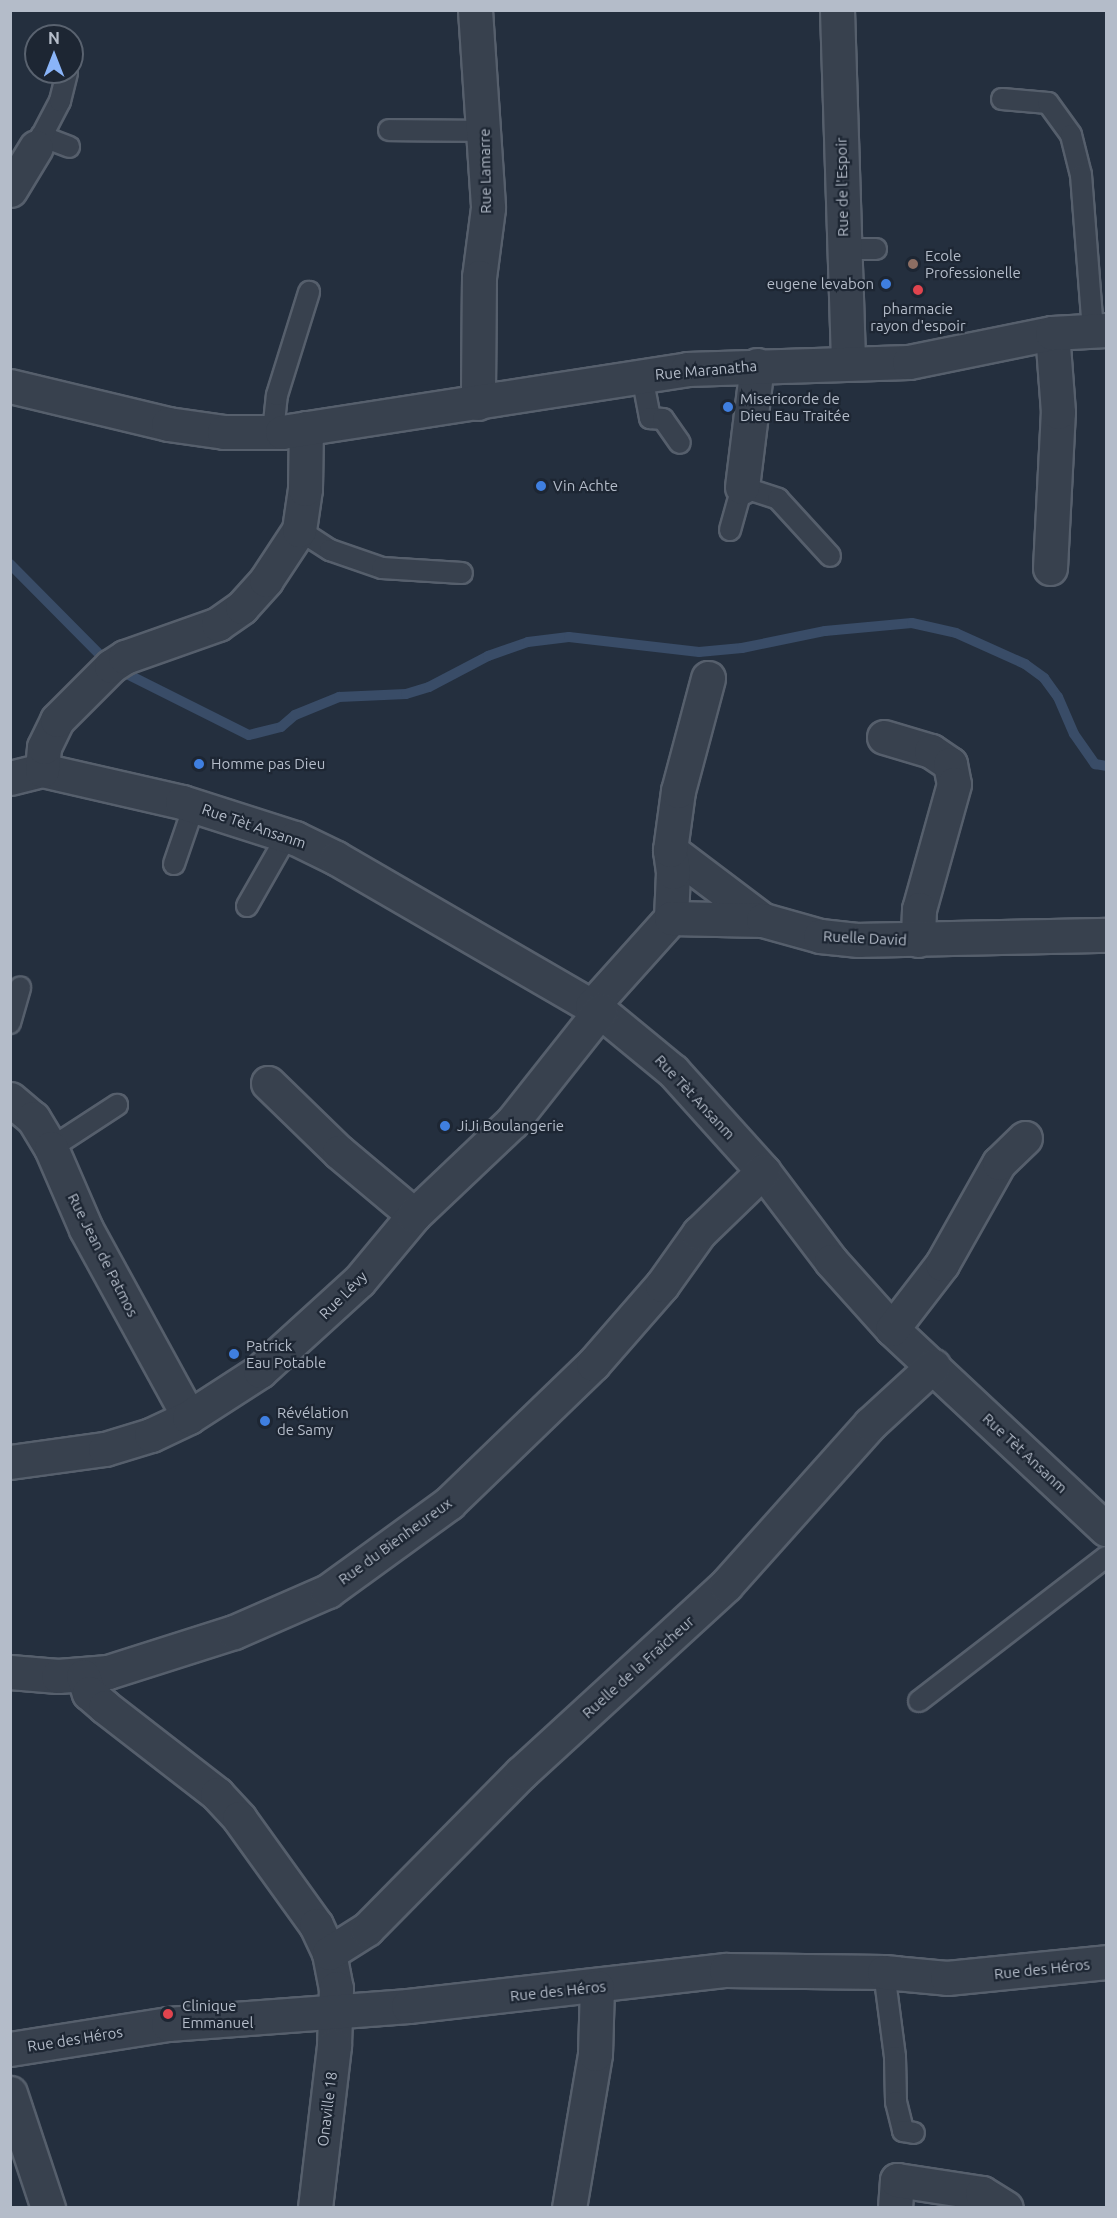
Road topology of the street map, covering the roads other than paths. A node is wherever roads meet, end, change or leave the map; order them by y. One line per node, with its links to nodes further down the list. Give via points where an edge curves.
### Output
1 (475, 10): 6 (street, Rue Lamarre)
2 (837, 10): 10 (street, Rue de l'Espoir)
3 (64, 84): 8 (lane, via 60,101)
4 (1002, 99): 13 (lane, via 1048,103 1071,135 1081,175)
5 (389, 130): 6 (lane)
6 (484, 131): 19 (street, Rue Lamarre, via 488,208 479,277)
7 (69, 147): 8 (lane)
8 (29, 148): 9 (street)
9 (10, 190)
10 (843, 249): 11 (lane); 15 (street, Rue de l'Espoir)
11 (876, 249)
12 (309, 292): 21 (lane, via 277,395)
13 (1100, 330): 14 (street, Rue Maranatha)
14 (1052, 333): 15 (street, Rue Maranatha, via 909,362); 27 (street, via 1058,411)
15 (848, 363): 16 (street, Rue Maranatha)
16 (757, 365): 17 (street, Rue Maranatha); 23 (street)
17 (642, 376): 19 (street, Rue Maranatha); 22 (lane, via 650,418 663,419)
18 (10, 386): 21 (street, Rue Maranatha, via 168,424 224,432)
19 (478, 403): 20 (street, Rue Maranatha)
20 (306, 428): 21 (street, Rue Maranatha); 24 (street, via 305,489)
21 (273, 432)
22 (680, 443)
23 (742, 487): 25 (lane); 26 (lane, via 778,499)
24 (299, 530): 28 (lane, via 337,553 382,568); 31 (street, via 266,580 242,606 200,632 125,657 76,699 57,720 44,747)
25 (730, 530)
26 (830, 556)
27 (1050, 568)
28 (462, 573)
29 (708, 678): 35 (street, via 678,791)
30 (884, 737): 41 (street, via 931,751 950,765 954,784 920,909)
31 (42, 770): 32 (street); 33 (street, Rue Tèt Ansanm)
32 (10, 778)
33 (194, 806): 34 (street, Rue Tèt Ansanm); 36 (lane)
34 (287, 836): 37 (lane); 43 (street, Rue Tèt Ansanm, via 336,858)
35 (670, 850): 38 (street, via 674,872); 39 (street)
36 (174, 864)
37 (247, 906)
38 (671, 918): 39 (street, Ruelle David); 43 (street)
39 (763, 920): 41 (street, Ruelle David, via 820,936)
40 (1107, 935): 41 (street, Ruelle David)
41 (918, 940)
42 (20, 987): 44 (lane)
43 (596, 1009): 50 (street, Rue Tèt Ansanm, via 674,1071); 51 (street, Rue Lévy, via 512,1122)
44 (10, 1023)
45 (268, 1083): 51 (street, via 339,1152)
46 (10, 1099): 49 (street, Rue Jean de Patmos, via 33,1118)
47 (117, 1105): 49 (lane)
48 (1025, 1138): 52 (street, via 999,1163 942,1264)
49 (51, 1148): 54 (street, Rue Jean de Patmos, via 86,1228)
50 (763, 1171): 52 (street, Rue Tèt Ansanm, via 831,1261); 59 (street, Rue du Bienheureux, via 699,1233 662,1285 593,1364 449,1503 328,1591 301,1605 234,1632 108,1672)
51 (414, 1215): 54 (street, Rue Lévy, via 359,1281 300,1337 260,1371)
52 (892, 1329): 53 (street, Rue Tèt Ansanm)
53 (933, 1366): 56 (street, Rue Tèt Ansanm); 61 (street, Ruelle de la Fraîcheur, via 870,1424 726,1585 521,1773 367,1929)
54 (189, 1417): 55 (street, Rue Lévy, via 151,1435 105,1449)
55 (10, 1462)
56 (1105, 1523)
57 (1107, 1557): 60 (lane)
58 (10, 1672): 59 (street, Rue du Bienheureux)
59 (83, 1676): 61 (street, Onaville 18, via 89,1693 217,1794 239,1818 316,1925)
60 (920, 1701)
61 (329, 1953): 65 (street, Onaville 18)
62 (1107, 1962): 63 (street, Rue des Héros, via 947,1978)
63 (884, 1972): 64 (street, Rue des Héros, via 726,1970); 68 (lane, via 895,2057 896,2102 903,2131)
64 (597, 1987): 65 (street, Rue des Héros); 71 (street, via 595,2054)
65 (335, 2011): 66 (street, Rue des Héros, via 168,2024); 70 (street, Onaville 18)
66 (10, 2049)
67 (10, 2093): 69 (street)
68 (914, 2133)
69 (48, 2208)
70 (315, 2208)
71 (569, 2208)
72 (895, 2208): 73 (street, via 897,2180 982,2193)
73 (1006, 2208)

